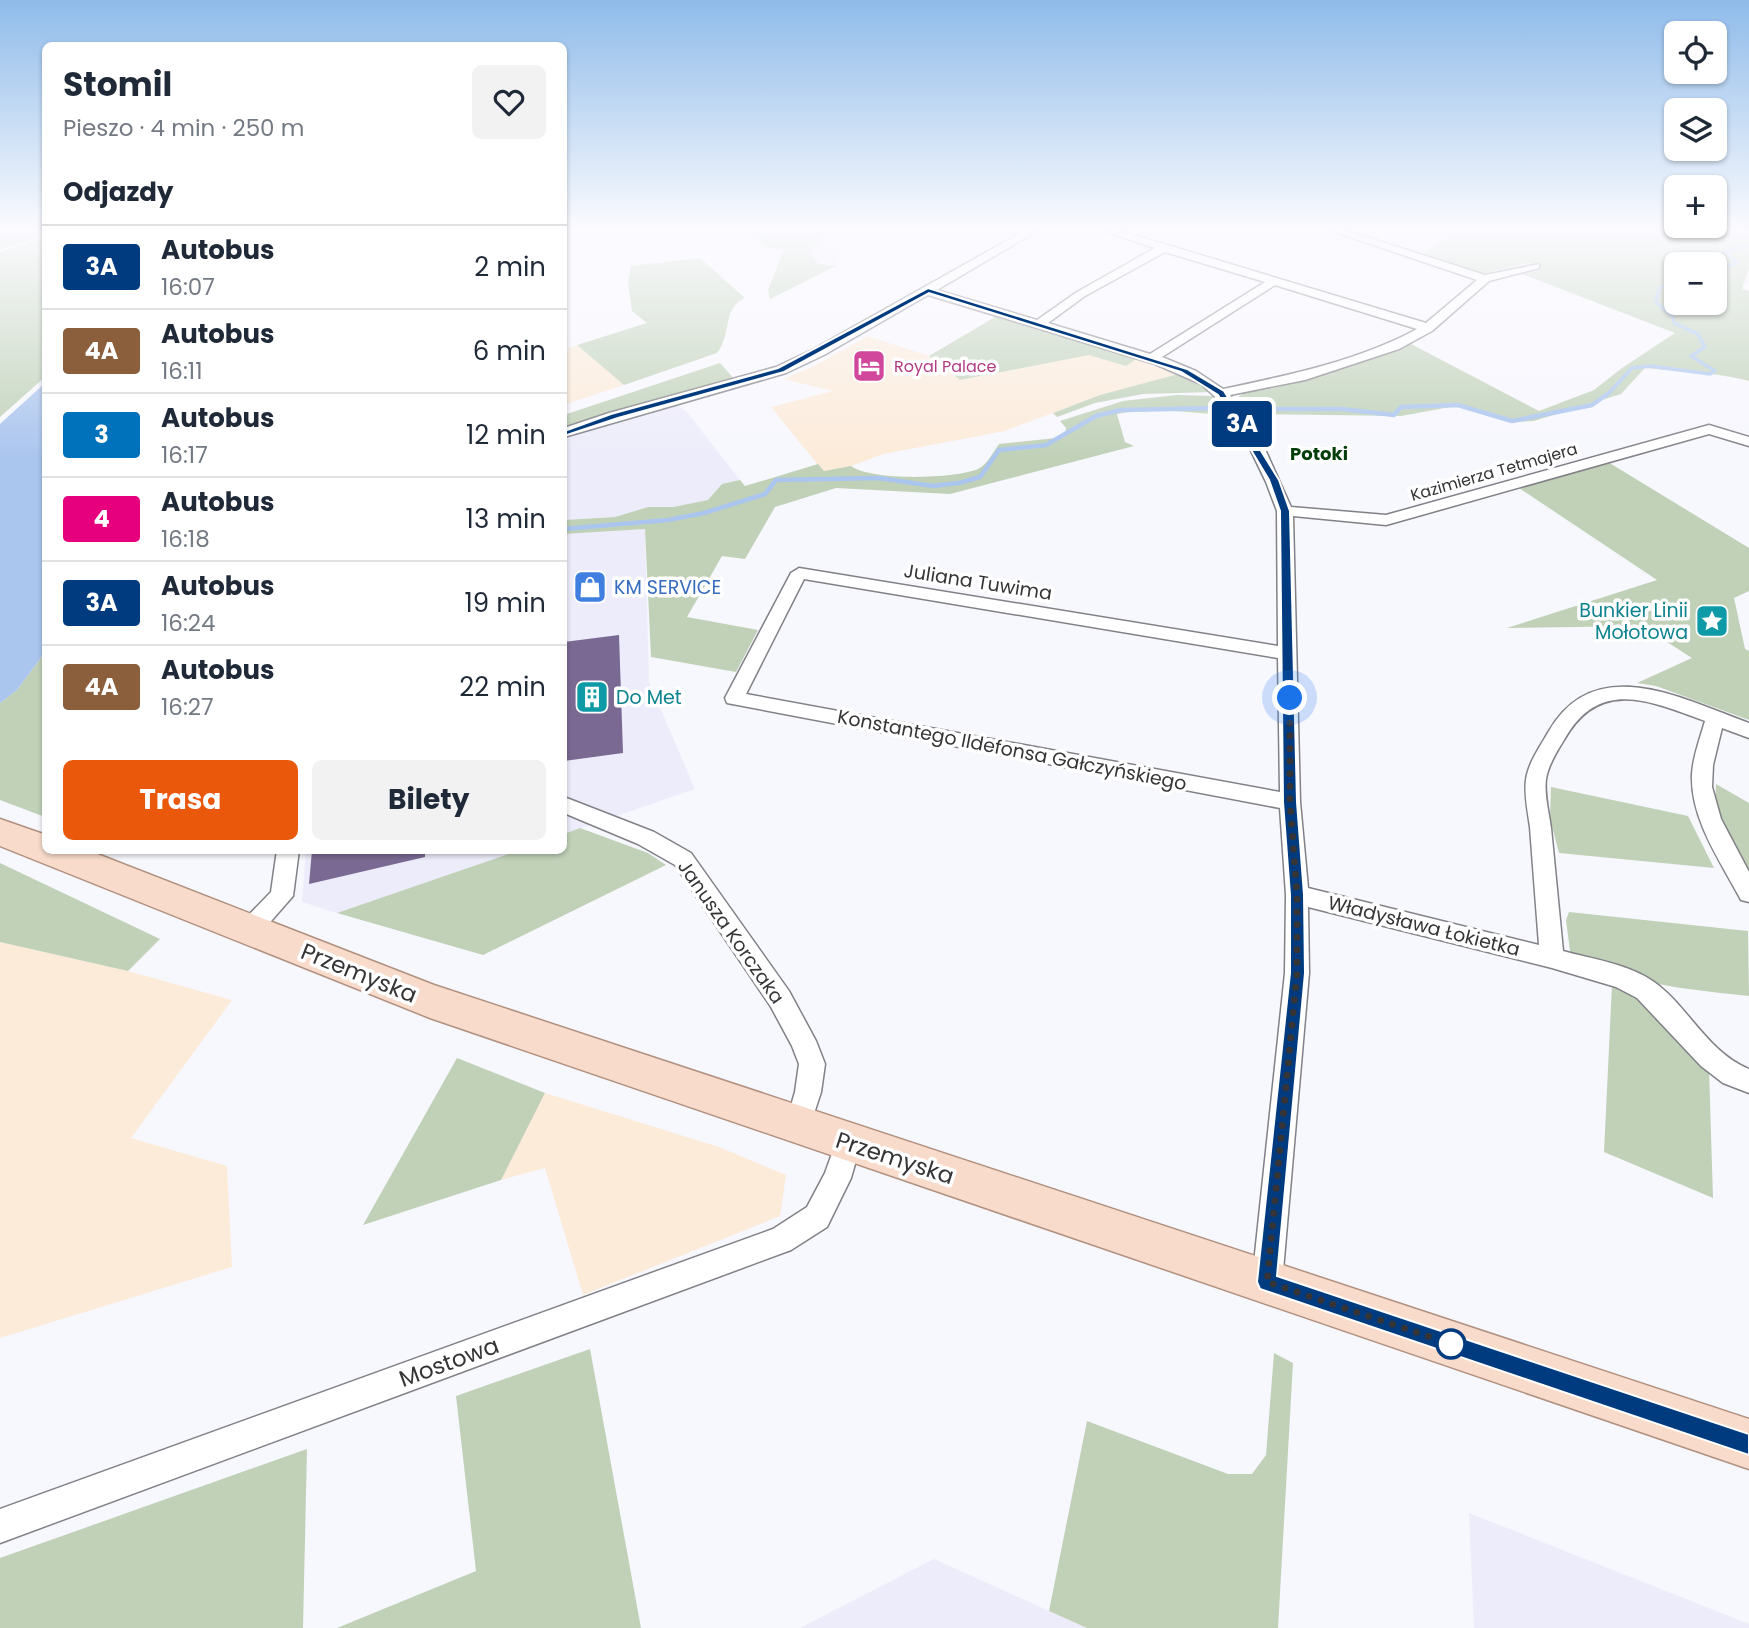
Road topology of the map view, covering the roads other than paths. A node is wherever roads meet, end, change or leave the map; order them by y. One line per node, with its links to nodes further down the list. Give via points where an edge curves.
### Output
1 (898, 307): 11 (street, via 781,370)
2 (980, 307): 7 (street)
3 (1063, 307): 7 (street)
4 (1233, 307): 9 (street)
5 (1359, 307): 8 (street)
6 (1452, 307): 8 (street)
7 (1038, 325): 9 (street)
8 (1427, 328): 10 (street, via 1395,346 1300,377)
9 (1151, 359): 10 (street, via 1184,371)
10 (1221, 393): 13 (street, via 1274,480)
11 (567, 432)
12 (1749, 442): 13 (street, Kazimierza Tetmajera, via 1709,429 1386,520)
13 (1285, 511): 14 (street)
14 (1289, 654): 15 (street, Juliana Tuwima, via 799,573); 18 (street)
15 (734, 698): 18 (street, Konstantego Ildefonsa Gałczyńskiego)
16 (1715, 719): 17 (street); 24 (street, via 1701,775 1704,799); 27 (street, via 1652,697 1615,694 1592,697 1576,707 1563,724 1536,780)
17 (1749, 731)
18 (1290, 802): 25 (street)
19 (567, 806): 29 (street, Janusza Korczaka, via 646,838 682,859 780,999 803,1041 812,1064)
20 (0, 832): 21 (main road, Przemyska)
21 (42, 848)
22 (57, 854): 26 (main road, Przemyska)
23 (287, 854): 26 (street, via 282,896)
24 (1749, 893)
25 (1297, 895): 27 (street, Władysława Łokietka); 31 (street, via 1297,973)
26 (250, 929): 29 (main road, Przemyska, via 430,1001)
27 (1552, 958): 28 (street, Władysława Łokietka, via 1646,989 1710,1058)
28 (1749, 1082)
29 (798, 1126): 30 (main road, Przemyska)
30 (848, 1143): 31 (main road, Przemyska); 33 (street, Mostowa, via 817,1217 781,1240)
31 (1267, 1282): 32 (main road, Przemyska)
32 (1749, 1444)
33 (0, 1526)

